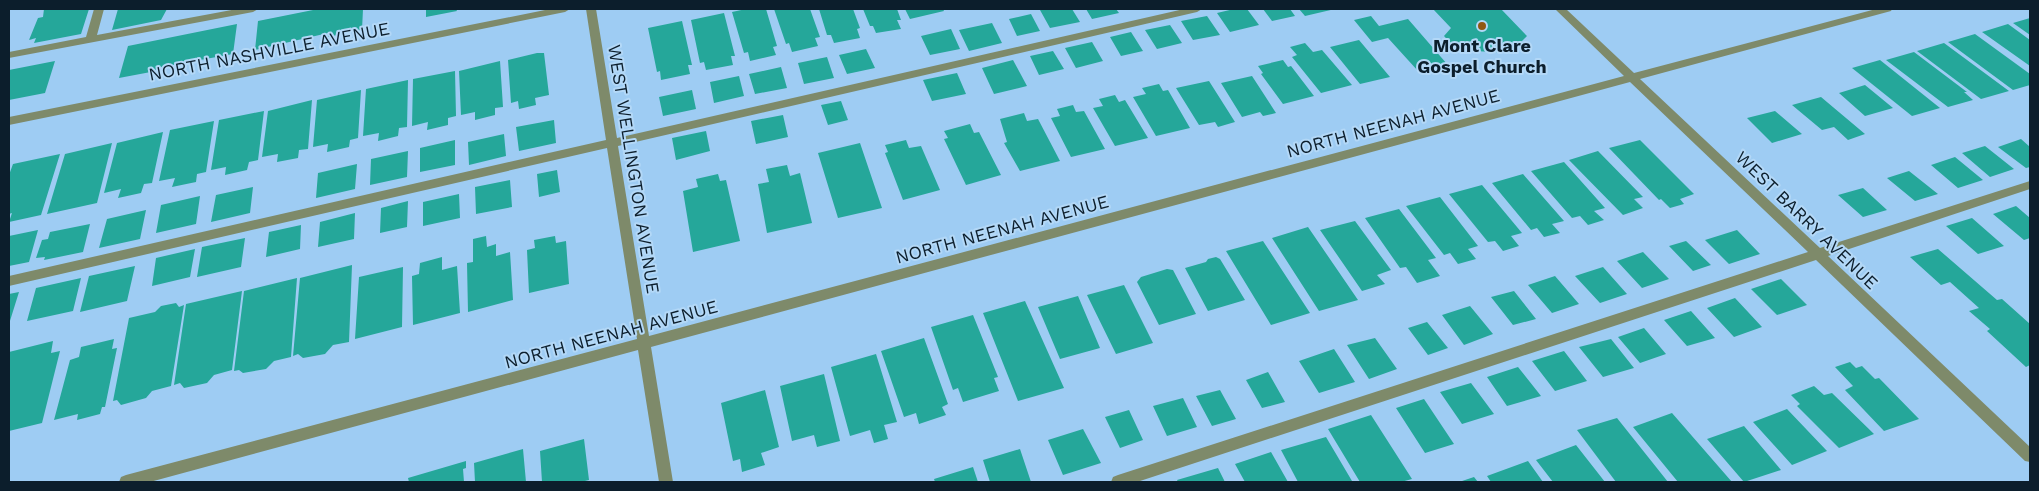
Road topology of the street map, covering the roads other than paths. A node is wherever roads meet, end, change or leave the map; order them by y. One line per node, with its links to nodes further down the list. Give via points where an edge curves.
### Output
1 (99, 9): 8 (street)
2 (253, 9): 8 (street)
3 (565, 9): 11 (street, NORTH NASHVILLE AVENUE)
4 (591, 9): 12 (street, WEST WELLINGTON AVENUE)
5 (1197, 9): 12 (street)
6 (1560, 9): 10 (street, WEST BARRY AVENUE)
7 (1887, 9): 10 (street, NORTH NEENAH AVENUE)
8 (90, 40): 9 (street)
9 (9, 55)
10 (1632, 77): 14 (street, WEST BARRY AVENUE); 16 (street, NORTH NEENAH AVENUE)
11 (9, 121)
12 (612, 142): 15 (street); 16 (street, WEST WELLINGTON AVENUE)
13 (2030, 185): 14 (street)
14 (1817, 254): 17 (street, WEST BARRY AVENUE); 20 (street)
15 (9, 281)
16 (644, 343): 18 (street, NORTH NEENAH AVENUE); 19 (street, WEST WELLINGTON AVENUE)
17 (2030, 456)
18 (126, 482)
19 (666, 482)
20 (1118, 482)

